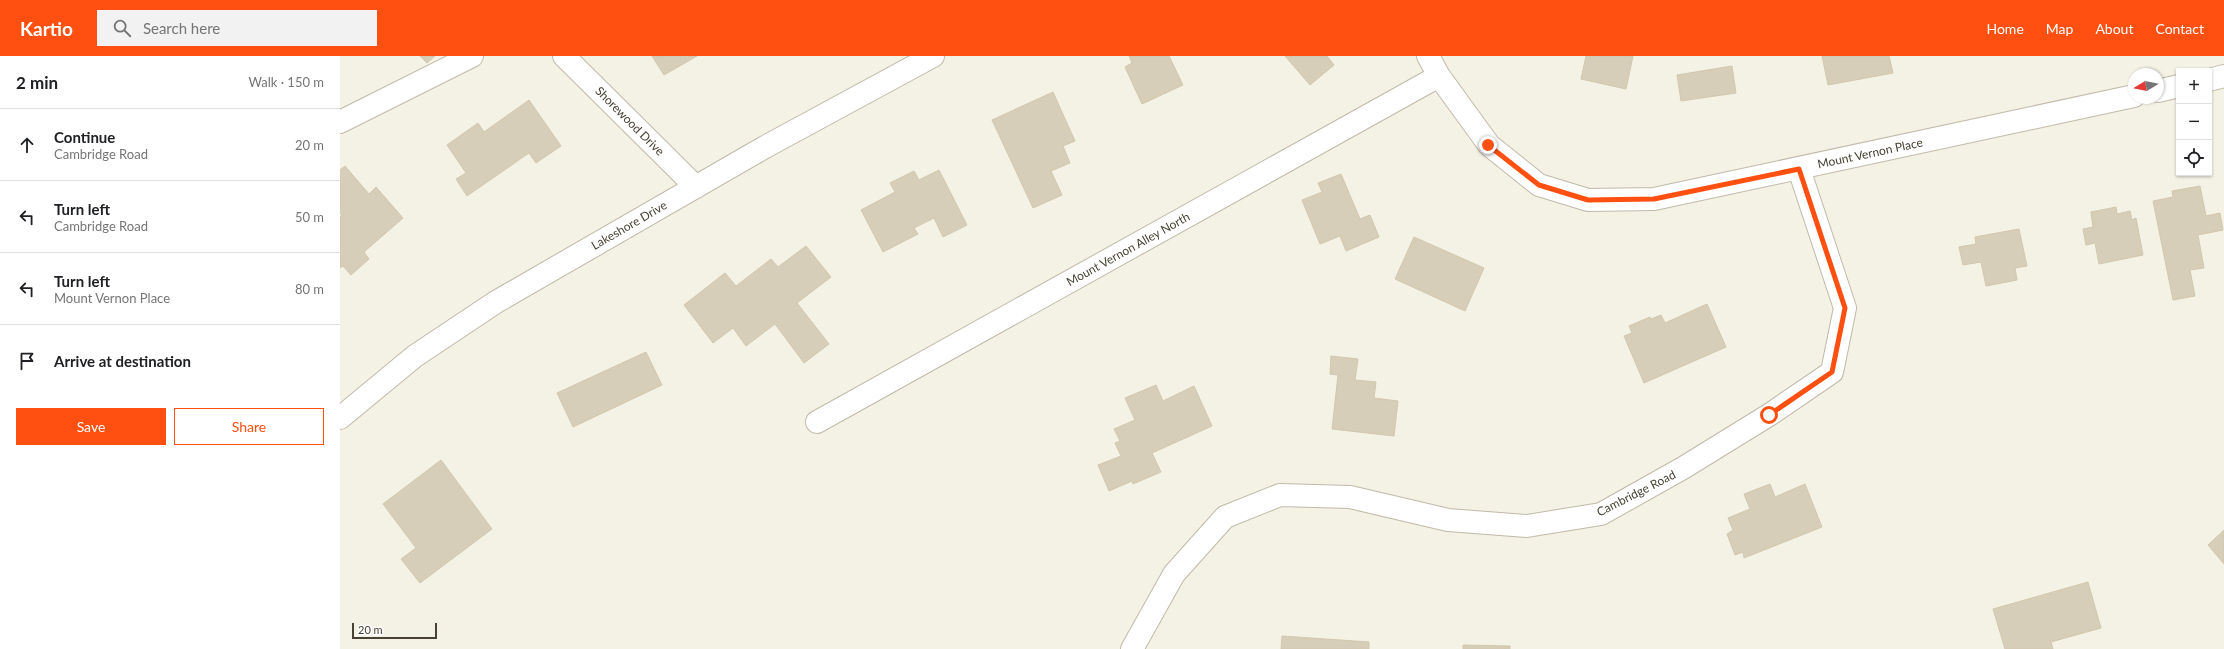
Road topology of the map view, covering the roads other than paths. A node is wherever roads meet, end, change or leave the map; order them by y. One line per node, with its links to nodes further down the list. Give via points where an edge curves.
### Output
1 (472, 56): 10 (street)
2 (564, 56): 12 (street, Shorewood Drive)
3 (933, 56): 12 (street, Lakeshore Drive)
4 (1436, 63): 11 (street, Mount Vernon Place, via 1488,145 1539,185 1588,200 1654,199); 14 (street, Mount Vernon Alley North)
5 (2224, 76): 6 (street)
6 (2212, 79)
7 (2176, 87): 8 (street)
8 (2164, 90)
9 (2128, 97): 11 (street, Mount Vernon Place)
10 (340, 122)
11 (1799, 169): 15 (street, Cambridge Road, via 1845,308 1832,372 1690,464 1601,514 1527,526 1448,520 1350,497 1273,498 1225,517 1174,574)
12 (696, 187): 13 (street, Lakeshore Drive, via 490,306 415,356)
13 (340, 418)
14 (816, 422)
15 (1132, 649)

